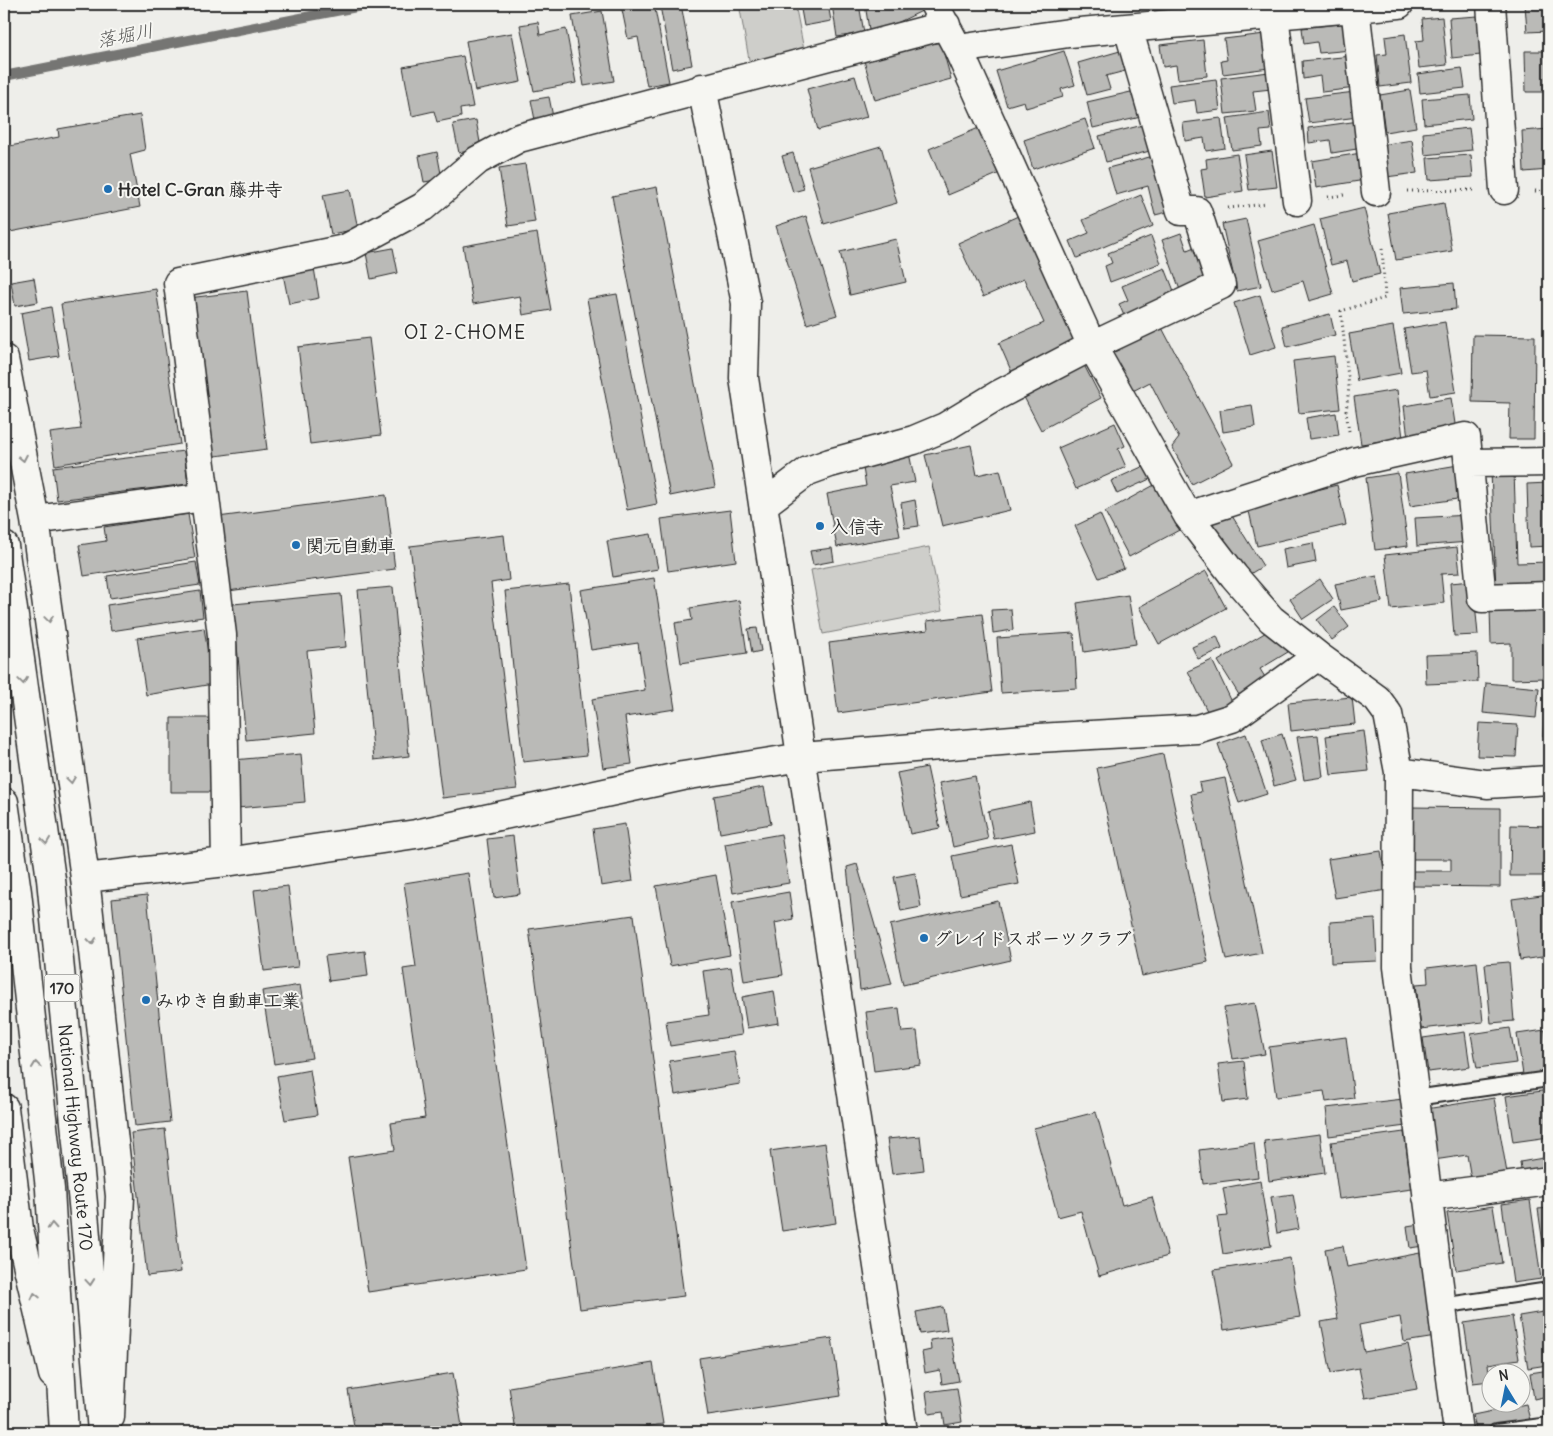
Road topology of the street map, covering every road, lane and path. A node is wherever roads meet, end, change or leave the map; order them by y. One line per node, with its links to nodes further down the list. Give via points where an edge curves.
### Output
1 (1399, 4): 3 (main road)
2 (1492, 4): 9 (main road)
3 (1355, 8): 5 (main road); 10 (main road)
4 (940, 14): 7 (main road); 8 (main road)
5 (1274, 15): 6 (main road); 11 (main road)
6 (1128, 28): 7 (main road, via 1069,33); 13 (main road, via 1181,210 1197,211 1221,286)
7 (958, 50): 13 (main road)
8 (702, 88): 18 (main road, via 519,138 478,160 423,207 345,250 178,283); 19 (main road, via 746,303 744,378)
9 (1504, 190)
10 (1376, 192)
11 (1297, 201)
12 (1382, 246): 15 (path, via 1385,298 1340,311 1349,387 1346,412)
13 (1092, 346): 19 (main road, via 945,427 914,440 808,472); 20 (main road)
14 (4, 359): 21 (main road, one-way to 21)
15 (1354, 462): 17 (main road, via 1466,437); 20 (main road)
16 (1549, 462): 17 (main road)
17 (1469, 463): 23 (main road, via 1482,598)
18 (205, 498): 21 (main road); 29 (main road, via 222,635)
19 (764, 505): 25 (main road)
20 (1188, 516): 24 (main road, via 1271,619)
21 (35, 520): 30 (main road, one-way to 30)
22 (4, 546): 40 (main road, National Highway Route 170 / 170, one-way to 40, via 51,879)
23 (1549, 596)
24 (1318, 656): 25 (main road, via 1232,718 1197,729); 26 (main road, via 1377,699 1388,714)
25 (802, 757): 29 (main road, via 683,776 416,834); 42 (main road)
26 (1399, 772): 27 (main road, via 1487,784); 32 (main road, via 1398,967)
27 (1549, 780)
28 (4, 802): 38 (main road, National Highway Route 170 / 170, one-way to 28, via 50,1189)
29 (226, 862): 30 (main road)
30 (85, 878): 41 (main road, one-way to 41, via 120,1196)
31 (1549, 1079): 32 (lane)
32 (1415, 1098): 35 (main road)
33 (4, 1108): 38 (main road, one-way to 33, via 19,1229)
34 (1549, 1181): 35 (main road)
35 (1428, 1197): 37 (main road)
36 (1549, 1290): 37 (lane)
37 (1441, 1306): 43 (main road)
38 (63, 1422)
39 (1549, 1425): 44 (lane)
40 (102, 1432)
41 (109, 1432)
42 (903, 1432)
43 (1458, 1432)
44 (1496, 1432)

